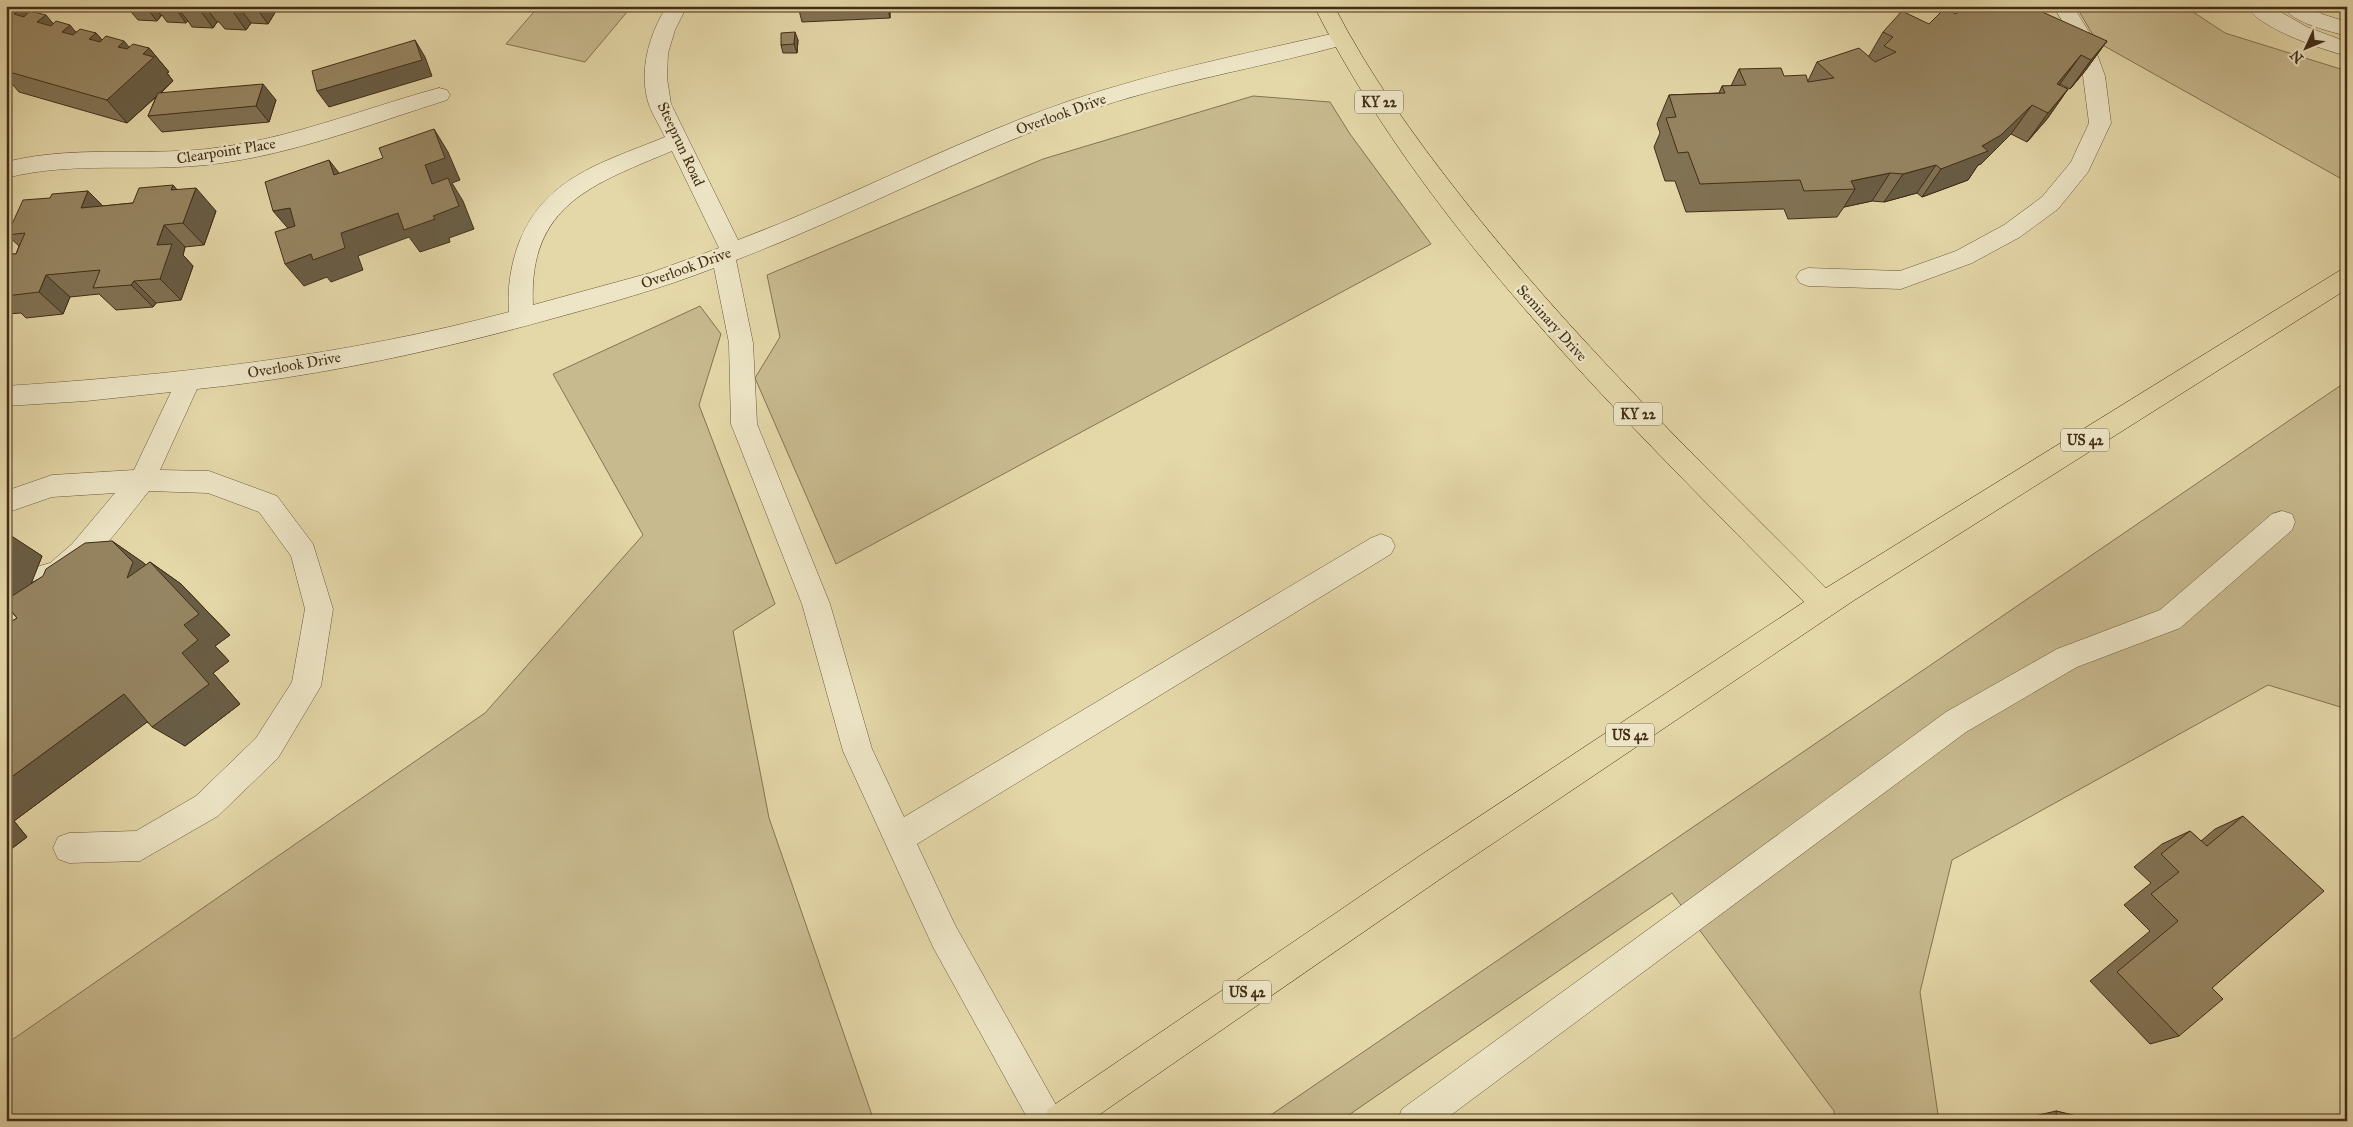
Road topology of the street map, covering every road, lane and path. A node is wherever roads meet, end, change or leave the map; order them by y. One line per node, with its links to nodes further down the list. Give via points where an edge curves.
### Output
1 (677, 6): 10 (street, Steeprun Road, via 658,48 655,77 660,104)
2 (1324, 6): 7 (main road, Seminary Drive / KY 22)
3 (2063, 6): 13 (street, via 2079,32 2094,76 2100,123 2080,166 2050,203 2012,231 1964,257 1901,280)
4 (2256, 6): 8 (street, via 2302,33)
5 (2292, 6): 6 (street, via 2315,19)
6 (2347, 29)
7 (1340, 40): 12 (street, Overlook Drive, via 1152,83 1076,107); 23 (main road, Seminary Drive / KY 22, via 1392,122 1514,281 1572,346)
8 (2347, 49)
9 (440, 95): 11 (street, Clearpoint Place, via 290,141 228,154 166,160 77,159)
10 (678, 140): 12 (street, Steeprun Road); 15 (street, via 594,177 554,202 534,232 523,268 519,291)
11 (6, 170)
12 (727, 253): 15 (street, Overlook Drive, via 655,281); 24 (street, Steeprun Road, via 741,344 744,424 816,604 858,752)
13 (1808, 277)
14 (2347, 277): 23 (main road, US 42)
15 (522, 318): 16 (street, Overlook Drive, via 397,347 248,374)
16 (189, 380): 17 (street, Overlook Drive); 18 (street)
17 (6, 396)
18 (142, 480): 19 (street, via 52,486); 22 (street, via 76,557 59,572); 25 (street, via 209,482 268,504 303,552 319,609 306,686 267,748 207,806 140,846)
19 (6, 502)
20 (2282, 522): 28 (street, via 2170,619 2067,658 1956,722)
21 (1381, 546): 24 (street)
22 (32, 580)
23 (1825, 605): 27 (main road, US 42, via 1435,864)
24 (898, 838): 26 (street, Steeprun Road, via 944,936)
25 (69, 848)
26 (1048, 1121)
27 (1060, 1121)
28 (1414, 1121)

